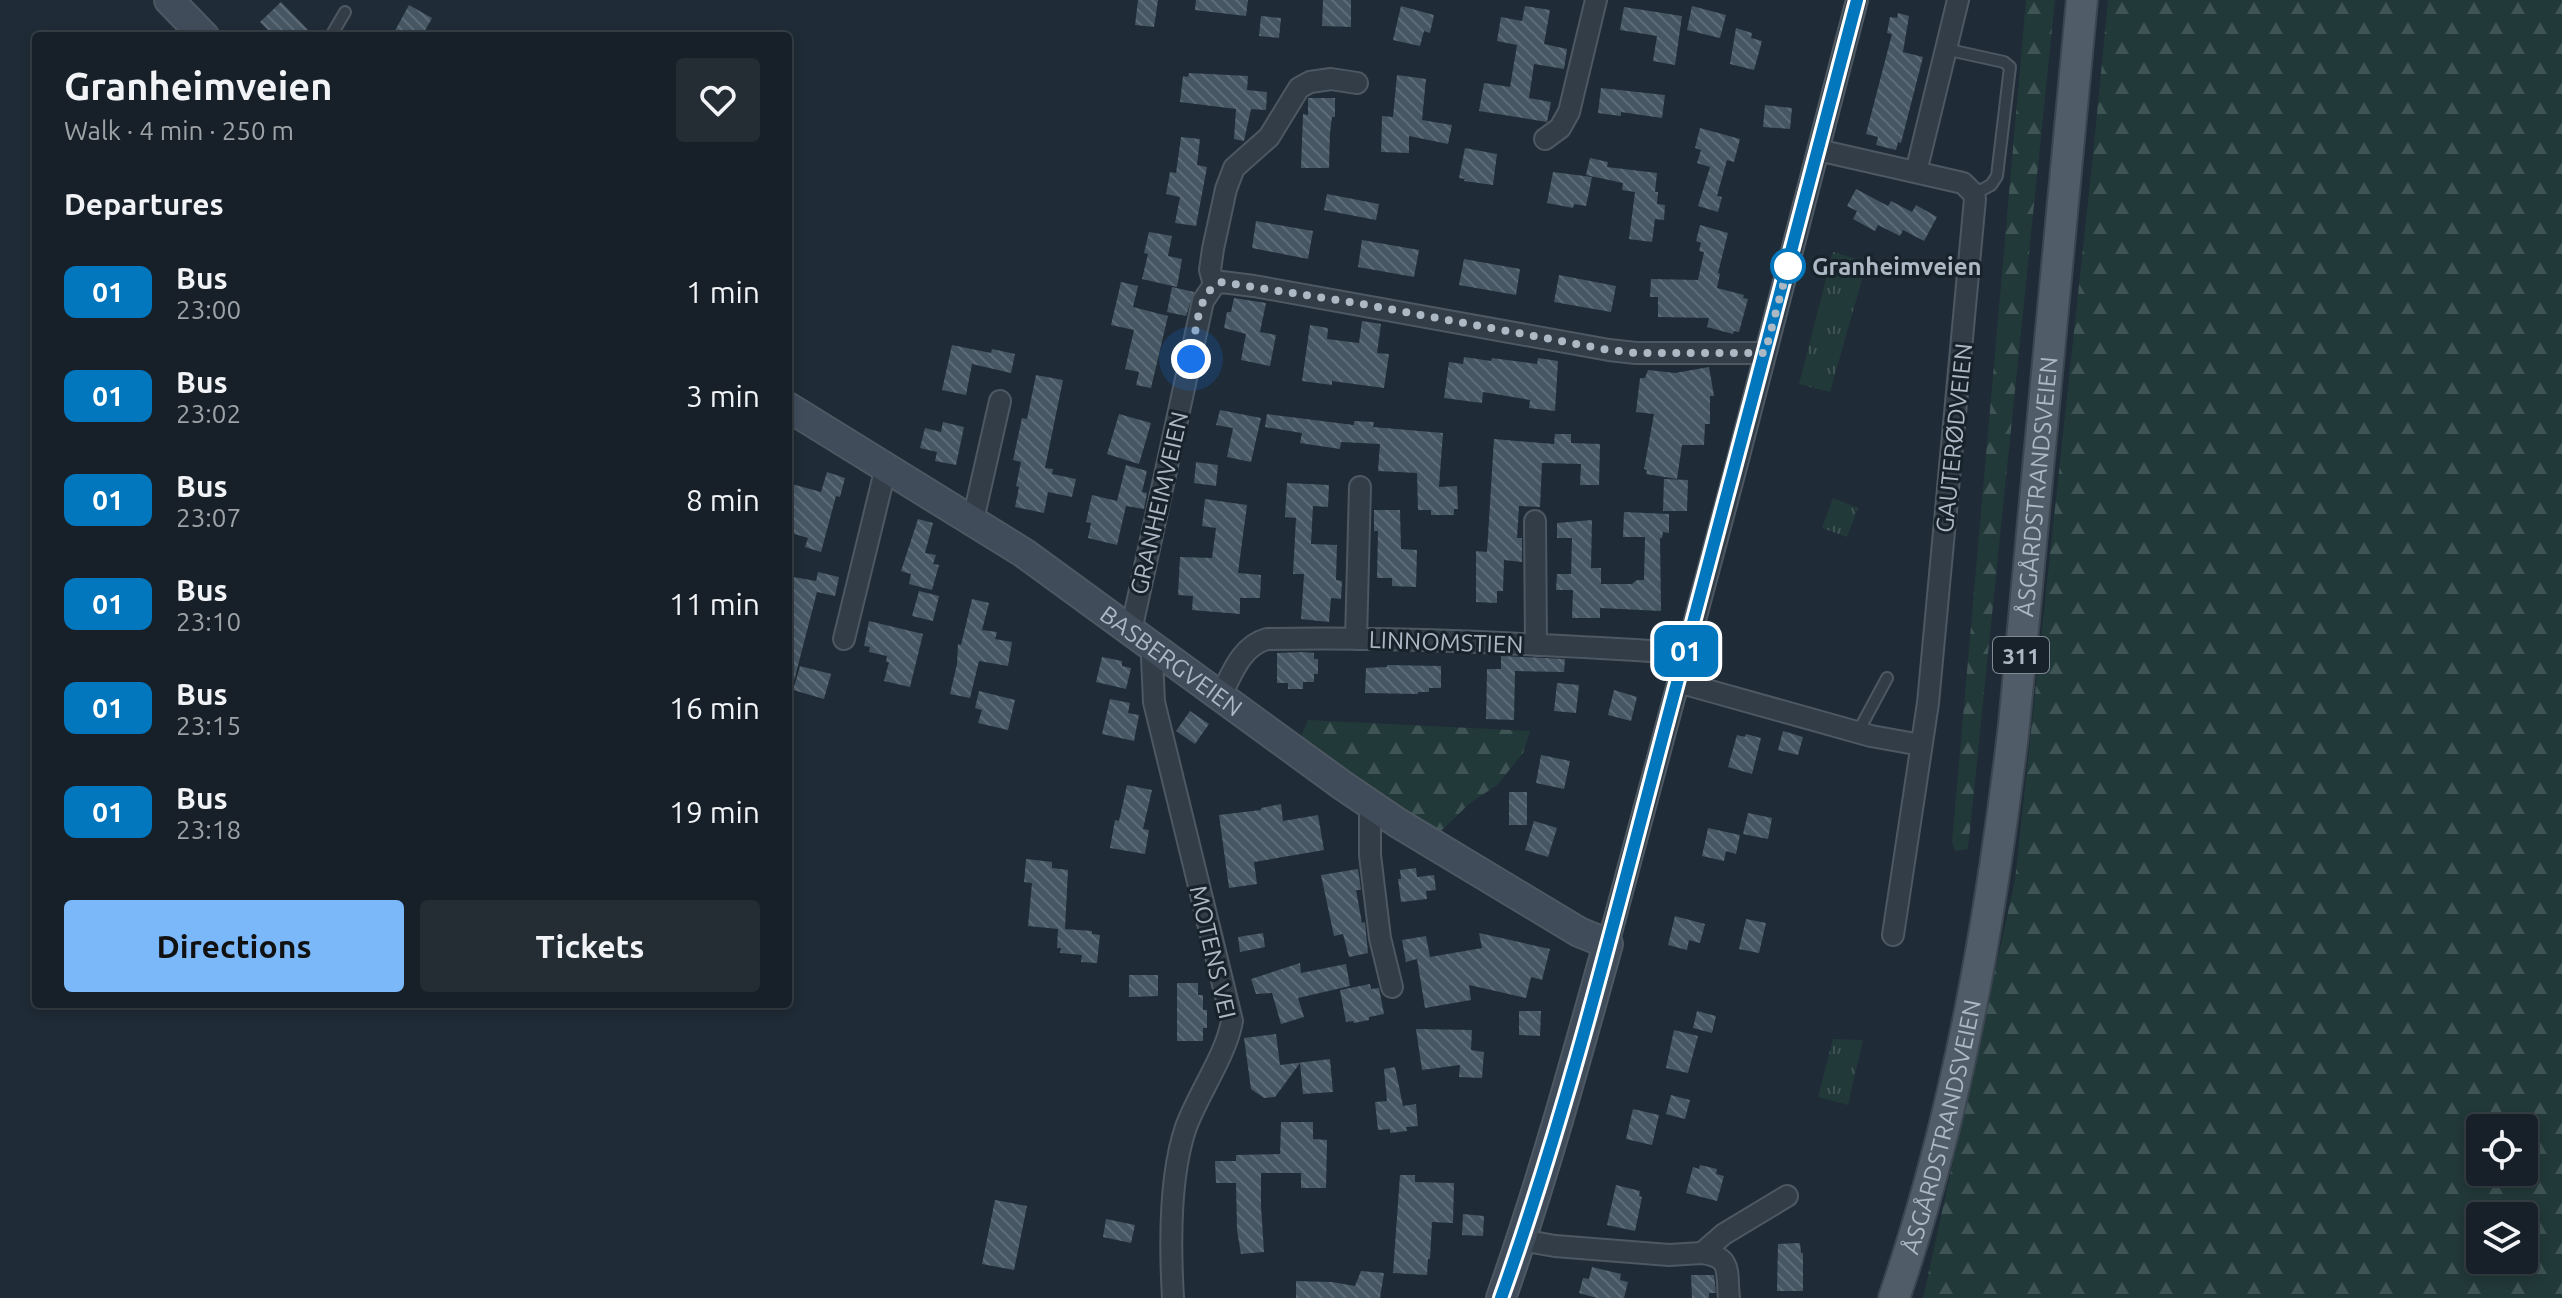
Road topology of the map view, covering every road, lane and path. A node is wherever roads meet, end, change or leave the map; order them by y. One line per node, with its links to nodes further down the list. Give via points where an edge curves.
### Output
1 (169, 0): 7 (main road)
2 (1596, 0): 11 (street, via 1569,112)
3 (1857, 0): 12 (street)
4 (1958, 0): 9 (street)
5 (2082, 0): 44 (main road, ÅSGÅRDSTRANDSVEIEN / 311, via 2002,832 1966,1041)
6 (345, 12): 8 (lane)
7 (200, 32)
8 (333, 32)
9 (1945, 49): 13 (street); 14 (lane, via 2010,67 1997,176)
10 (1357, 83): 15 (street, GRANHEIMVEIEN, via 1331,79 1299,88 1269,137 1234,168 1213,249)
11 (1545, 139)
12 (1818, 150): 13 (street); 16 (street)
13 (1916, 172): 14 (street, via 1963,183)
14 (1974, 194): 33 (street, GAUTERØDVEIEN)
15 (1214, 285): 16 (street, via 1285,291 1609,350); 23 (street, GRANHEIMVEIEN, via 1203,301)
16 (1765, 353): 28 (street)
17 (1000, 401): 21 (street)
18 (792, 409): 19 (main road, BASBERGVEIEN)
19 (886, 467): 21 (main road, BASBERGVEIEN); 24 (street)
20 (1360, 487): 25 (street, LINNOMSTIEN)
21 (973, 520): 23 (main road, BASBERGVEIEN)
22 (1535, 521): 26 (street, LINNOMSTIEN)
23 (1131, 631): 27 (main road, BASBERGVEIEN)
24 (844, 639)
25 (1356, 639): 26 (street, LINNOMSTIEN); 31 (street, LINNOMSTIEN, via 1258,641 1243,655)
26 (1536, 645): 28 (street, LINNOMSTIEN)
27 (1156, 648): 31 (main road, BASBERGVEIEN); 41 (street, MOTENS VEI, via 1154,702 1232,1021 1180,1150 1170,1256)
28 (1685, 653): 30 (street)
29 (1887, 678): 32 (lane)
30 (1678, 682): 32 (street); 36 (street)
31 (1221, 695): 34 (main road, BASBERGVEIEN)
32 (1858, 732): 33 (street)
33 (1921, 745): 35 (street, GAUTERØDVEIEN)
34 (1370, 804): 36 (main road, BASBERGVEIEN, via 1579,932); 37 (street, via 1371,869)
35 (1893, 935)
36 (1608, 944): 39 (main road)
37 (1392, 987)
38 (1787, 1196): 40 (street)
39 (1521, 1240): 40 (street, via 1669,1255); 42 (main road)
40 (1702, 1253): 43 (street, via 1725,1263)
41 (1173, 1298)
42 (1501, 1298)
43 (1729, 1298)
44 (1894, 1298)

